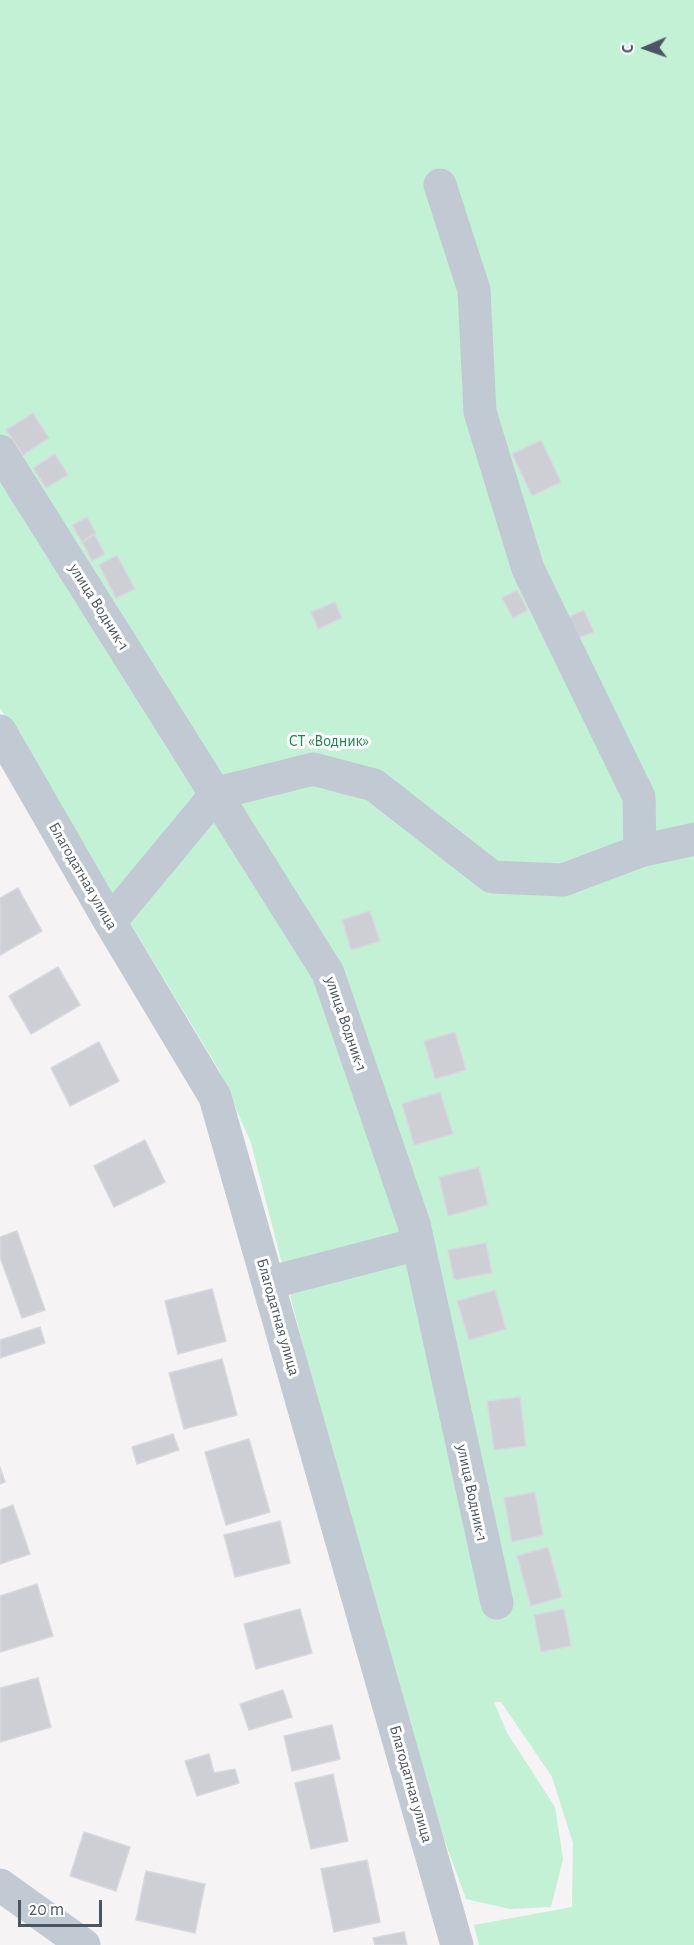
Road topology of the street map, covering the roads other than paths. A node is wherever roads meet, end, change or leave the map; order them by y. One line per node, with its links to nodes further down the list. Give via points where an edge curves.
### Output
1 (440, 185): 6 (street, via 474,290 480,412 528,569 639,797)
2 (0, 451): 4 (street, улица Водник-1)
3 (0, 731): 7 (street, Благодатная улица)
4 (217, 793): 6 (street, via 313,769 374,785 492,877 563,880); 7 (street); 8 (street, улица Водник-1, via 328,973)
5 (694, 839): 6 (street)
6 (640, 851)
7 (110, 922): 9 (street, Благодатная улица, via 215,1097)
8 (418, 1244): 9 (street); 10 (street, улица Водник-1)
9 (268, 1283): 13 (street, Благодатная улица)
10 (497, 1603)
11 (0, 1885): 12 (street)
12 (84, 1945)
13 (457, 1945)

